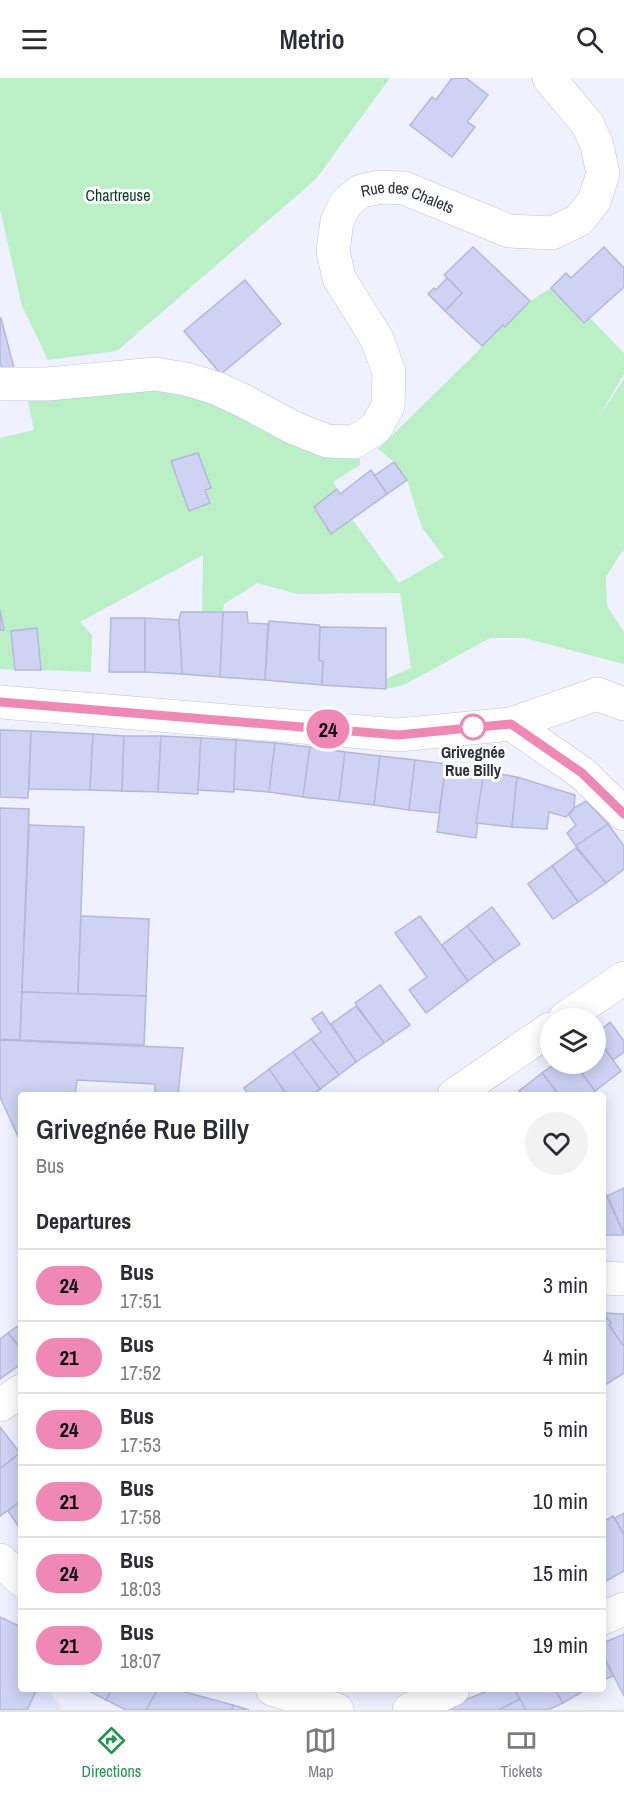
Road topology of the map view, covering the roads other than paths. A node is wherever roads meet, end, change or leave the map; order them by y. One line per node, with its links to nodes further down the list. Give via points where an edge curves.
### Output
1 (549, 78): 2 (street, Rue des Chalets, via 588,125 597,145 603,174 594,201 579,220 552,233 509,231 404,189 381,187 361,191 346,202 337,221 333,251 339,278 377,339 388,372 388,406 376,428 354,442 327,441 216,388 186,379 155,374 48,384)
2 (0, 384)
3 (0, 702): 5 (street, via 398,735)
4 (624, 704): 5 (street, via 597,694)
5 (511, 724): 6 (street, via 582,773)
6 (624, 814)
7 (624, 978): 8 (street)
8 (580, 1008)
9 (540, 1036): 10 (street)
10 (458, 1092)
11 (606, 1278): 12 (street)
12 (624, 1279)
13 (18, 1393): 14 (street)
14 (0, 1405)
15 (0, 1560): 16 (street)
16 (18, 1577)
17 (624, 1609): 18 (street)
18 (606, 1617)
19 (281, 1692): 21 (street)
20 (447, 1692): 22 (street)
21 (337, 1710)
22 (409, 1710)

